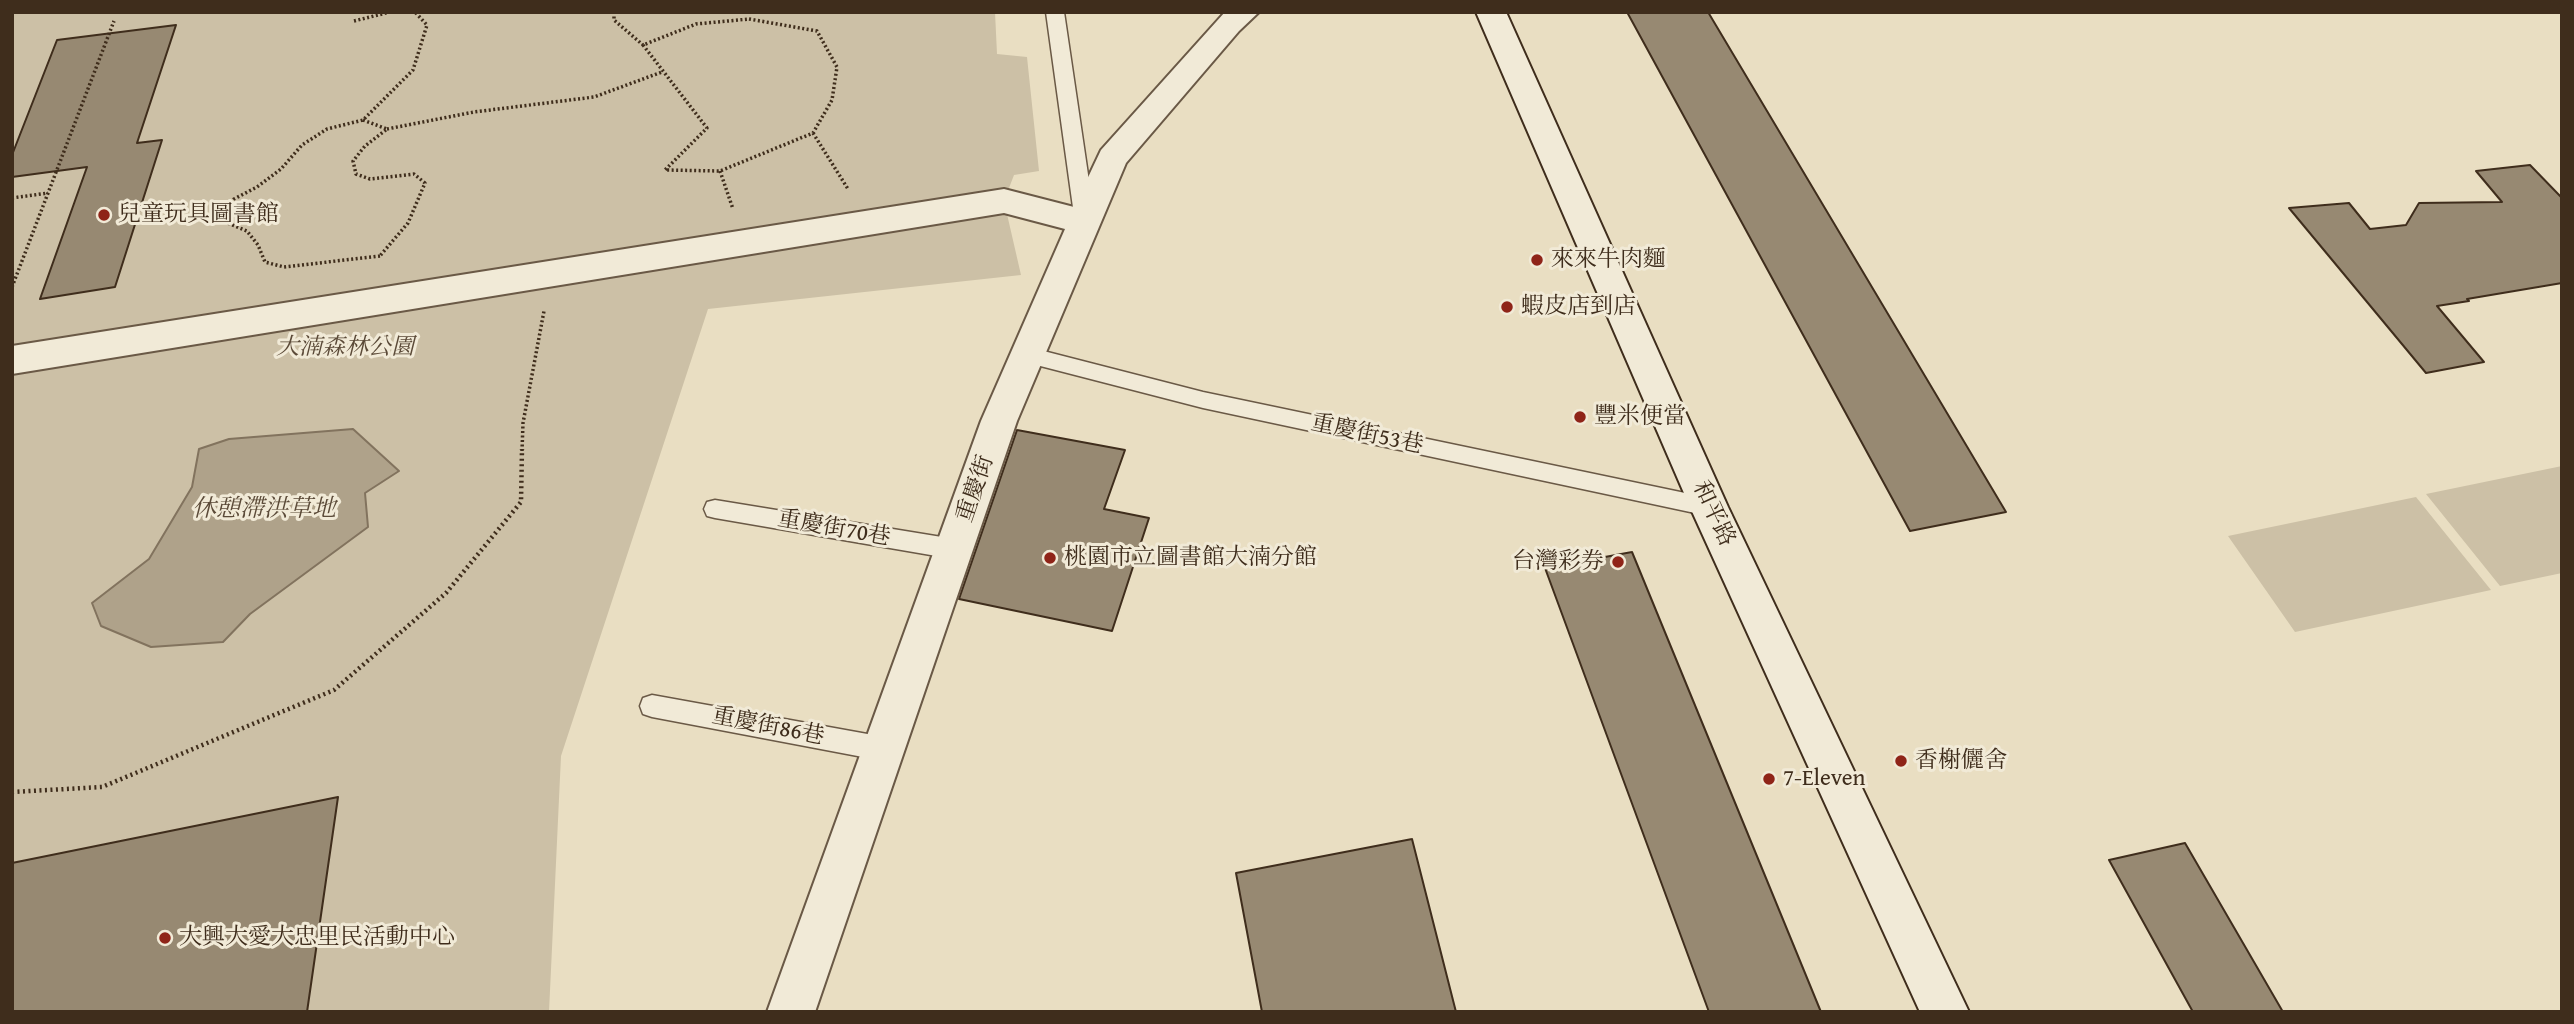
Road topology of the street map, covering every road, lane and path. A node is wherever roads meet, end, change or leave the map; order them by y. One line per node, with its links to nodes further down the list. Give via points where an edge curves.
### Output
1 (362, 12): 2 (path, via 354,22)
2 (390, 12)
3 (415, 12): 11 (path, via 427,25 413,70)
4 (614, 12): 9 (path, via 614,20)
5 (1055, 12): 16 (lane)
6 (1244, 12): 16 (street, 重慶街, via 1112,158)
7 (1491, 12): 24 (street, 和平路)
8 (114, 22): 14 (path)
9 (643, 45): 10 (path); 13 (path, via 696,24 749,19 817,31 837,67 832,100)
10 (662, 72): 12 (path, via 594,97 474,112); 13 (path, via 707,128 665,170 720,171)
11 (363, 120): 12 (path); 18 (path, via 327,129 302,145 281,169 222,212 228,223 247,231 265,262 284,267)
12 (387, 129): 18 (path, via 352,161 356,174 370,179 414,174 425,183 408,223)
13 (814, 133): 17 (path)
14 (48, 193): 15 (path); 20 (path)
15 (12, 198)
16 (1085, 222): 17 (street, via 1004,201); 22 (street, 重慶街)
17 (868, 223): 19 (street)
18 (380, 256): 21 (path)
19 (552, 273): 21 (street); 29 (path, via 523,423 521,502 446,593 334,690 102,787)
20 (12, 288)
21 (354, 305): 23 (street)
22 (1028, 355): 24 (lane, 重慶街53巷, via 1203,400); 26 (street, 重慶街, via 999,421)
23 (12, 360)
24 (1709, 507): 31 (street, 和平路)
25 (715, 509): 26 (lane, 重慶街70巷)
26 (954, 550): 28 (street, 重慶街)
27 (652, 706): 28 (lane, 重慶街86巷)
28 (884, 749): 30 (street, 重慶街)
29 (12, 792)
30 (791, 1012)
31 (1945, 1012)

